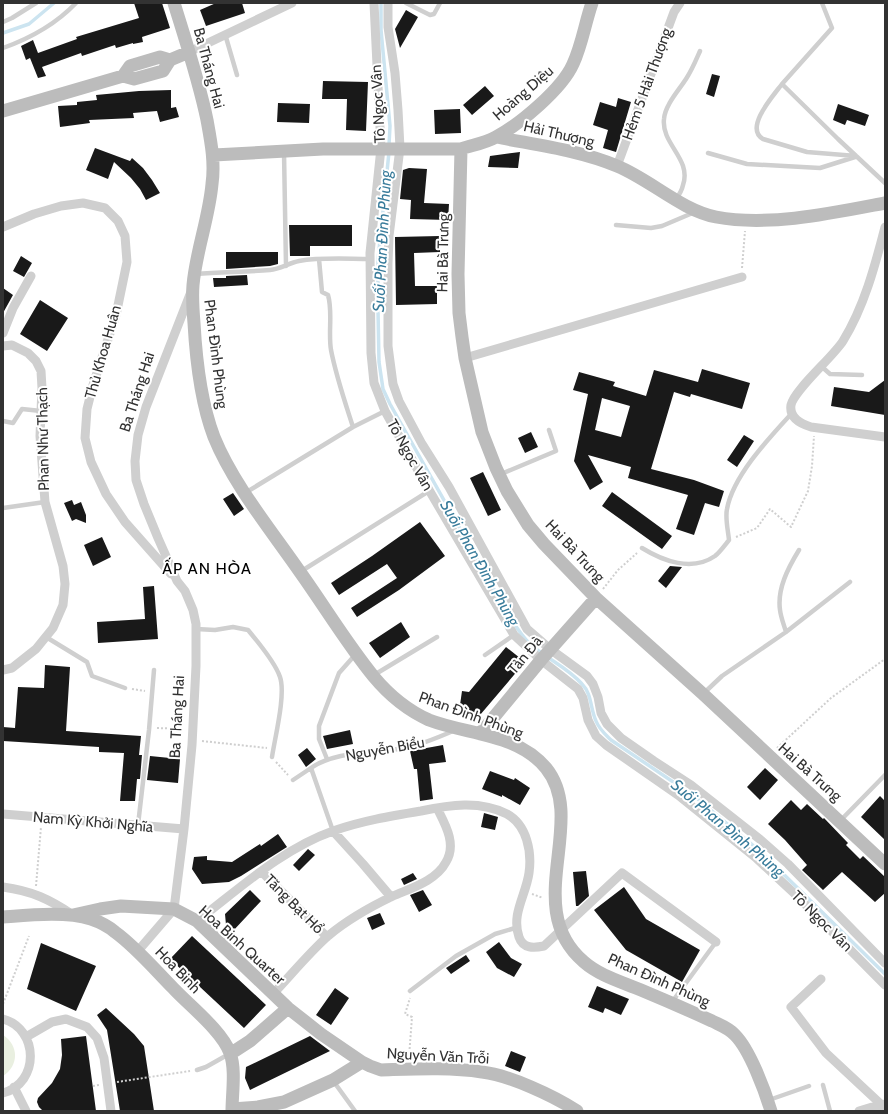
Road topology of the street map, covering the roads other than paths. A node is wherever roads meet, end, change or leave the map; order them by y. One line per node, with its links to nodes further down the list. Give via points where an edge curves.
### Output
1 (36, 3): 12 (lane)
2 (76, 3): 14 (lane, via 50,26 21,42)
3 (174, 3): 16 (street, Ba Tháng Hai)
4 (292, 3): 13 (street)
5 (374, 3): 21 (street, Tô Ngọc Vân)
6 (388, 3): 22 (street, Tô Ngọc Vân, via 388,27 396,73)
7 (406, 3): 8 (lane, via 434,14)
8 (440, 3)
9 (592, 3): 20 (street, Hoàng Diệu, via 578,51 566,78 557,89)
10 (680, 3): 28 (street, Hẻm 5 Hải Thượng, via 674,12)
11 (822, 3): 18 (lane, via 832,28)
12 (3, 22)
13 (225, 34): 16 (street); 17 (lane)
14 (3, 48)
15 (700, 51): 30 (lane, via 687,78 672,98 664,119 665,133 681,159 685,175 684,184)
16 (189, 52): 19 (street, via 170,60 164,70 134,80 123,76); 26 (street, Ba Tháng Hai, via 203,100)
17 (237, 75)
18 (782, 84): 27 (lane); 27 (lane, via 757,123 756,132 759,137 807,152)
19 (3, 111)
20 (496, 137): 23 (street); 28 (street, Hải Thượng, via 568,150)
21 (381, 148): 22 (street); 24 (street); 37 (street, Tô Ngọc Vân)
22 (400, 148): 23 (street); 70 (street, Tô Ngọc Vân, via 388,264 388,346 393,384 422,444 449,487 527,630)
23 (461, 149): 44 (street, Hai Bà Trưng, via 458,274 459,313)
24 (284, 151): 26 (street); 38 (lane)
25 (708, 153): 27 (lane, via 747,164 820,168)
26 (214, 155): 41 (street, Ba Tháng Hai, via 212,185)
27 (856, 156): 29 (lane)
28 (617, 166): 30 (street, Hải Thượng)
29 (885, 183)
30 (676, 199): 32 (street, Hải Thượng)
31 (885, 203): 32 (street, Hải Thượng, via 788,218 745,221)
32 (696, 211): 33 (lane, via 662,226 651,228)
33 (616, 225)
34 (3, 227): 62 (street, Thủ Khoa Huân, via 34,214 83,203 105,208 118,221 125,236 127,262 116,315 87,409 85,438 90,462 106,494 125,522)
35 (885, 227): 45 (street, via 878,256 858,312 841,343)
36 (319, 259): 37 (lane); 38 (lane); 51 (lane, via 322,292 328,295 331,305 331,349 341,392)
37 (370, 259): 48 (street, Tô Ngọc Vân, via 371,353 374,383)
38 (286, 266): 41 (lane, via 270,270 230,271)
39 (31, 276): 42 (street, via 13,308)
40 (742, 278): 44 (street)
41 (194, 281): 56 (street, Phan Đình Phùng, via 194,324 206,411 223,456); 62 (street, Ba Tháng Hai, via 146,407 138,435 135,461 136,480)
42 (3, 333)
43 (3, 346): 47 (street, Phan Như Thạch, via 20,348 36,361 41,371)
44 (465, 358): 54 (street, Hai Bà Trưng, via 482,432)
45 (821, 366): 46 (lane, via 830,374); 49 (street, via 798,392 791,404)
46 (862, 374)
47 (41, 411): 50 (lane, via 22,409 13,423); 57 (street, Phan Như Thạch, via 40,436)
48 (385, 411): 51 (lane); 55 (street, Tô Ngọc Vân)
49 (792, 413): 53 (street, via 802,424); 59 (lane, via 755,455 732,491 726,510 729,540 716,556 699,564 678,563 658,557)
50 (3, 421)
51 (353, 427): 56 (lane)
52 (549, 430): 54 (lane, via 556,451)
53 (885, 437)
54 (500, 474): 64 (street, Hai Bà Trưng, via 507,491 528,525)
55 (430, 490): 61 (lane); 67 (street, Tô Ngọc Vân)
56 (245, 493): 61 (street, Phan Đình Phùng)
57 (45, 502): 58 (lane); 68 (street, Phan Như Thạch, via 63,566 65,584 63,605 53,628)
58 (3, 508)
59 (642, 548)
60 (799, 550): 66 (lane, via 784,580 780,596 780,610)
61 (300, 572): 71 (street, Phan Đình Phùng)
62 (177, 581): 65 (street, Ba Tháng Hai, via 185,591 193,610)
63 (850, 582): 66 (lane)
64 (596, 598): 70 (street, Tản Đà); 78 (street, Hai Bà Trưng)
65 (196, 629): 81 (lane, via 215,630 233,627 248,630 266,653 280,677 282,695); 90 (street, Ba Tháng Hai, via 193,729)
66 (786, 632): 78 (lane, via 722,676)
67 (514, 634): 72 (lane); 73 (street, Tô Ngọc Vân)
68 (46, 636): 74 (street, Phan Như Thạch, via 36,649 12,668); 77 (lane, via 87,662 92,676)
69 (438, 637): 76 (lane)
70 (550, 650): 73 (street, Tản Đà); 94 (street, Tô Ngọc Vân, via 587,676 593,684 601,713 607,724 621,738 708,798 762,841)
71 (357, 654): 76 (street, Phan Đình Phùng); 82 (lane, via 339,673 319,726 319,739)
72 (485, 655)
73 (541, 660): 80 (street, Tản Đà); 96 (street, Tô Ngọc Vân, via 578,689 588,720 596,736 606,746 678,794)
74 (3, 670)
75 (154, 670): 89 (lane)
76 (373, 676): 79 (street, Phan Đình Phùng, via 394,699 409,709 430,720)
77 (125, 688)
78 (703, 694): 88 (street, Hai Bà Trưng)
79 (458, 729): 80 (street, Phan Đình Phùng); 82 (lane, Nguyễn Biểu, via 429,742 403,748)
80 (480, 734): 103 (street, Phan Đình Phùng, via 514,744 534,757 547,769 556,786 561,821 555,878)
81 (272, 757)
82 (327, 759): 83 (lane, Nguyễn Biểu)
83 (311, 768): 85 (lane, Nguyễn Biểu); 91 (lane)
84 (885, 775): 88 (lane)
85 (293, 780)
86 (437, 808): 91 (street, via 370,820); 97 (street, Tăng Bạt Hổ, via 450,838 447,861 432,877); 102 (street, via 475,804 496,809 509,815 517,823 530,851 529,873 517,912)
87 (3, 814): 89 (street, Nam Kỳ Khởi Nghĩa)
88 (840, 821): 92 (street, Hai Bà Trưng)
89 (138, 825): 90 (street, Nam Kỳ Khởi Nghĩa)
90 (184, 829): 98 (street, Ba Tháng Hai)
91 (333, 831): 93 (street, via 297,848); 97 (street)
92 (885, 864)
93 (262, 872): 101 (street); 104 (street, Tăng Bạt Hổ)
94 (807, 885): 96 (street); 107 (street, Tô Ngọc Vân)
95 (3, 887): 99 (street, via 35,894)
96 (797, 894): 109 (street, Tô Ngọc Vân)
97 (391, 897): 104 (street, Tăng Bạt Hổ, via 351,919)
98 (174, 909): 99 (street, via 121,906); 101 (street, Hoa Binh Quarter); 106 (street, Hoa Binh)
99 (73, 915): 100 (street); 106 (street, via 103,924 116,932)
100 (3, 917)
101 (197, 921): 111 (street, Hoa Binh Quarter)
102 (515, 928): 103 (street, via 520,940 526,946 534,948 544,946); 110 (lane, via 495,934 456,956)
103 (560, 930): 105 (street, via 622,873); 112 (street, Phan Đình Phùng, via 570,947 584,962 603,974)
104 (327, 937): 111 (street, Tăng Bạt Hổ)
105 (716, 942): 112 (lane)
106 (137, 952): 116 (street, Hoa Binh, via 207,1023)
107 (885, 963)
108 (821, 979): 125 (street, via 791,1007 826,1053)
109 (885, 985)
110 (410, 991)
111 (273, 994): 113 (street, Hoa Binh Quarter)
112 (671, 1003): 124 (street, Phan Đình Phùng, via 737,1036 752,1061)
113 (288, 1008): 116 (street, via 250,1041); 117 (street, Nguyễn Văn Trỗi)
114 (3, 1019): 115 (street, via 19,1027)
115 (26, 1037): 122 (street, via 30,1049 30,1062 26,1074); 128 (street, via 52,1022 66,1020 87,1027 97,1038 104,1058)
116 (230, 1054): 118 (lane); 126 (street)
117 (362, 1062): 119 (street); 130 (street, Nguyễn Văn Trỗi, via 381,1070 459,1069 496,1074 537,1090)
118 (197, 1070)
119 (333, 1080): 126 (street, via 284,1102); 129 (lane)
120 (823, 1085): 131 (lane)
121 (809, 1086): 124 (lane)
122 (14, 1087): 123 (street); 127 (street)
123 (3, 1093)
124 (769, 1106)
125 (883, 1106): 132 (street)
126 (232, 1110)
127 (26, 1111)
128 (111, 1111)
129 (355, 1111)
130 (576, 1111)
131 (830, 1111)
132 (859, 1111)

